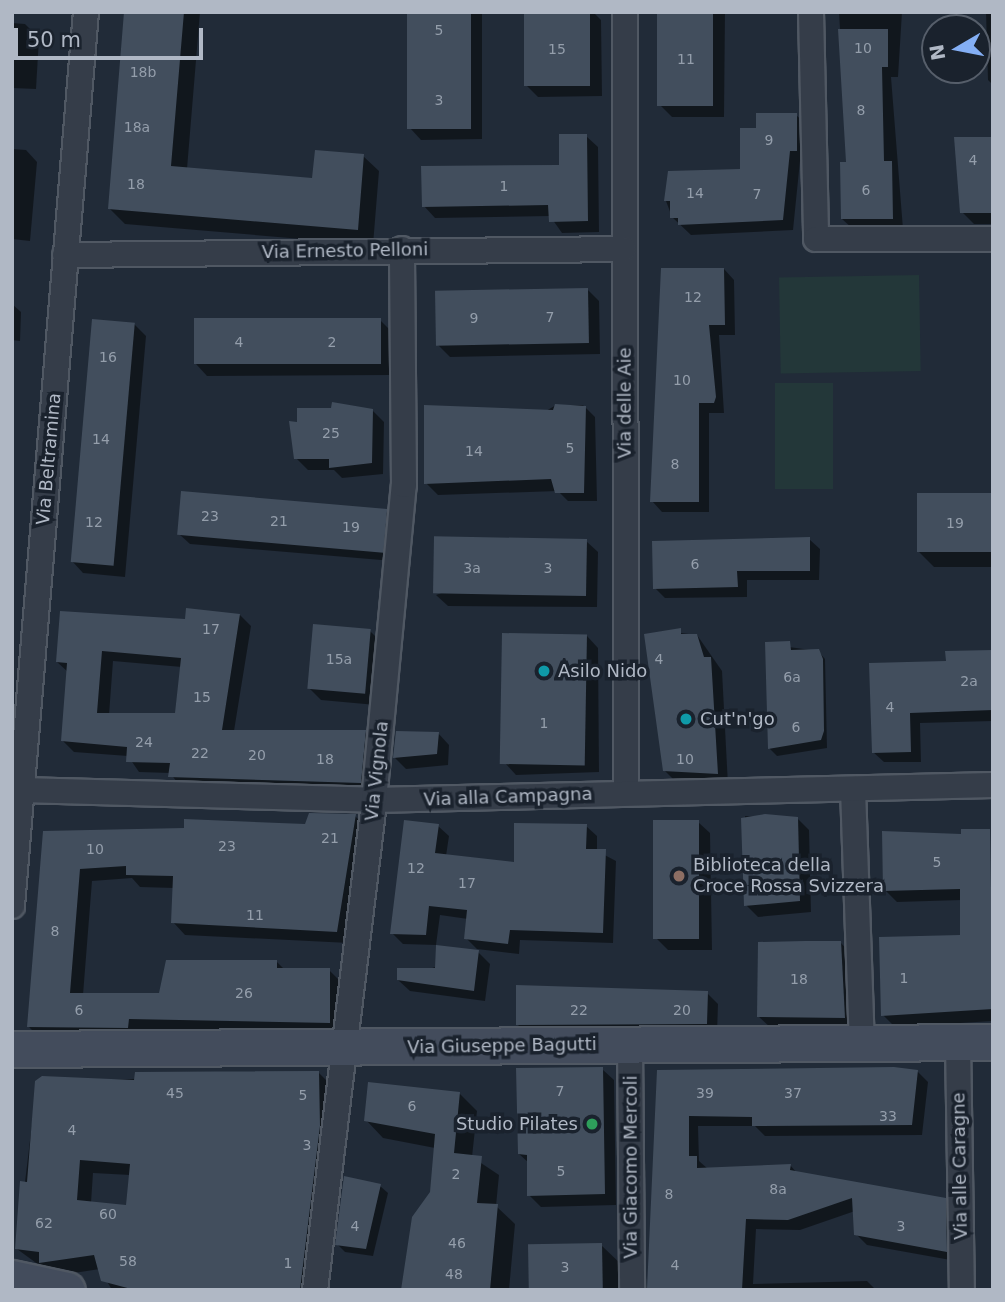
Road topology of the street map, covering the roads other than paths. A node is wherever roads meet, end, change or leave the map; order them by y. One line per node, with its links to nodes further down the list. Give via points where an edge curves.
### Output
1 (86, 12): 7 (street, Via Beltramina)
2 (625, 12): 6 (street, Via delle Aie)
3 (811, 12): 4 (street, via 816,239)
4 (993, 239)
5 (402, 249): 6 (street, Via Ernesto Pelloni); 7 (street, Via Ernesto Pelloni); 12 (street, Via Vignola, via 404,485)
6 (624, 249): 11 (street, Via delle Aie)
7 (65, 255): 10 (street, Via Beltramina)
8 (993, 785): 9 (street, Via alla Campagna)
9 (853, 789): 11 (street, Via alla Campagna); 14 (street)
10 (22, 790): 12 (street, Via alla Campagna); 13 (street, Via Beltramina)
11 (626, 793): 12 (street, Via alla Campagna)
12 (374, 800): 18 (street, Via Vignola)
13 (12, 906)
14 (862, 1042): 15 (main road, Via Giuseppe Bagutti); 17 (main road, Via Giuseppe Bagutti)
15 (958, 1042): 16 (main road, Via Giuseppe Bagutti); 24 (street, Via alle Caragne)
16 (993, 1042)
17 (630, 1044): 18 (main road, Via Giuseppe Bagutti); 23 (street, Via Giacomo Mercoli)
18 (345, 1048): 19 (main road, Via Giuseppe Bagutti); 22 (street, Via Vignola)
19 (12, 1049)
20 (12, 1278): 21 (main road)
21 (67, 1290)
22 (315, 1290)
23 (632, 1290)
24 (962, 1290)

